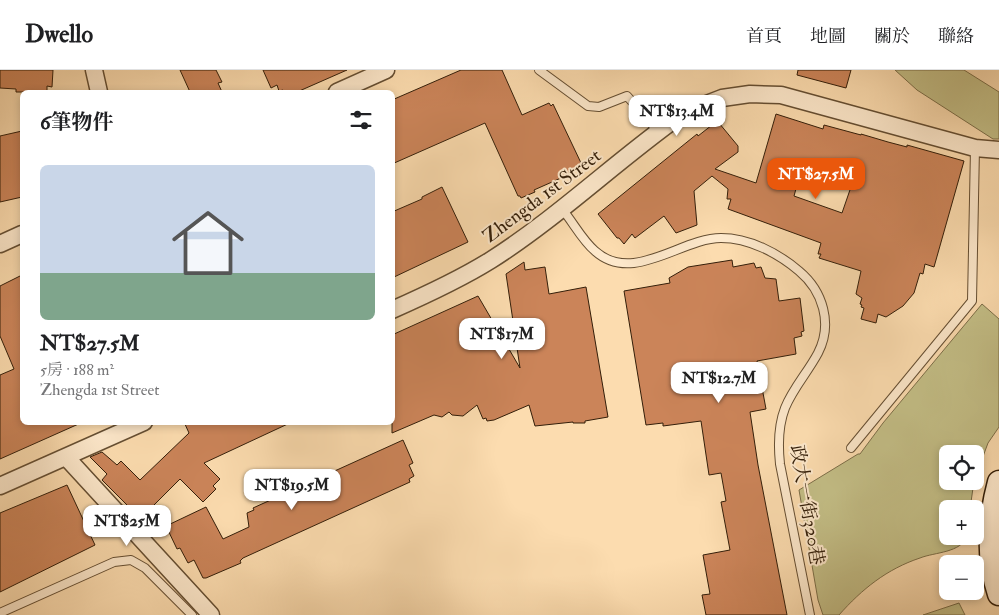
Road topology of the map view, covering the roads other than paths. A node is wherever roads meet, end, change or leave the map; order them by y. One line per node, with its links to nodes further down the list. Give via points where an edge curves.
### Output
1 (94, 70): 4 (street)
2 (386, 70): 5 (street)
3 (539, 70): 6 (lane, via 588,106 599,107 627,96)
4 (99, 90)
5 (341, 90)
6 (658, 131): 7 (street, Zhengda 1st Street, via 708,103 765,93 793,97); 9 (street, Zhengda 1st Street)
7 (975, 148): 8 (street, Zhengda 1st Street); 14 (lane, via 972,301)
8 (999, 150)
9 (562, 209): 12 (street, Zhengda 1st Street, via 492,260 455,282); 23 (lane, 政大一街320巷, via 595,251 607,259 638,263 703,240 735,239 756,246 793,266 808,278 820,297 825,313 825,331 819,351 785,408 778,445)
10 (20, 235): 11 (street)
11 (0, 244)
12 (395, 309)
13 (137, 425): 15 (street)
14 (850, 448)
15 (66, 457): 17 (street); 22 (street)
16 (999, 482): 18 (street, via 990,528)
17 (0, 486)
18 (995, 555): 19 (street)
19 (999, 594)
20 (0, 613): 21 (lane, via 114,562 131,560 145,568)
21 (192, 615)
22 (211, 615)
23 (810, 615)

